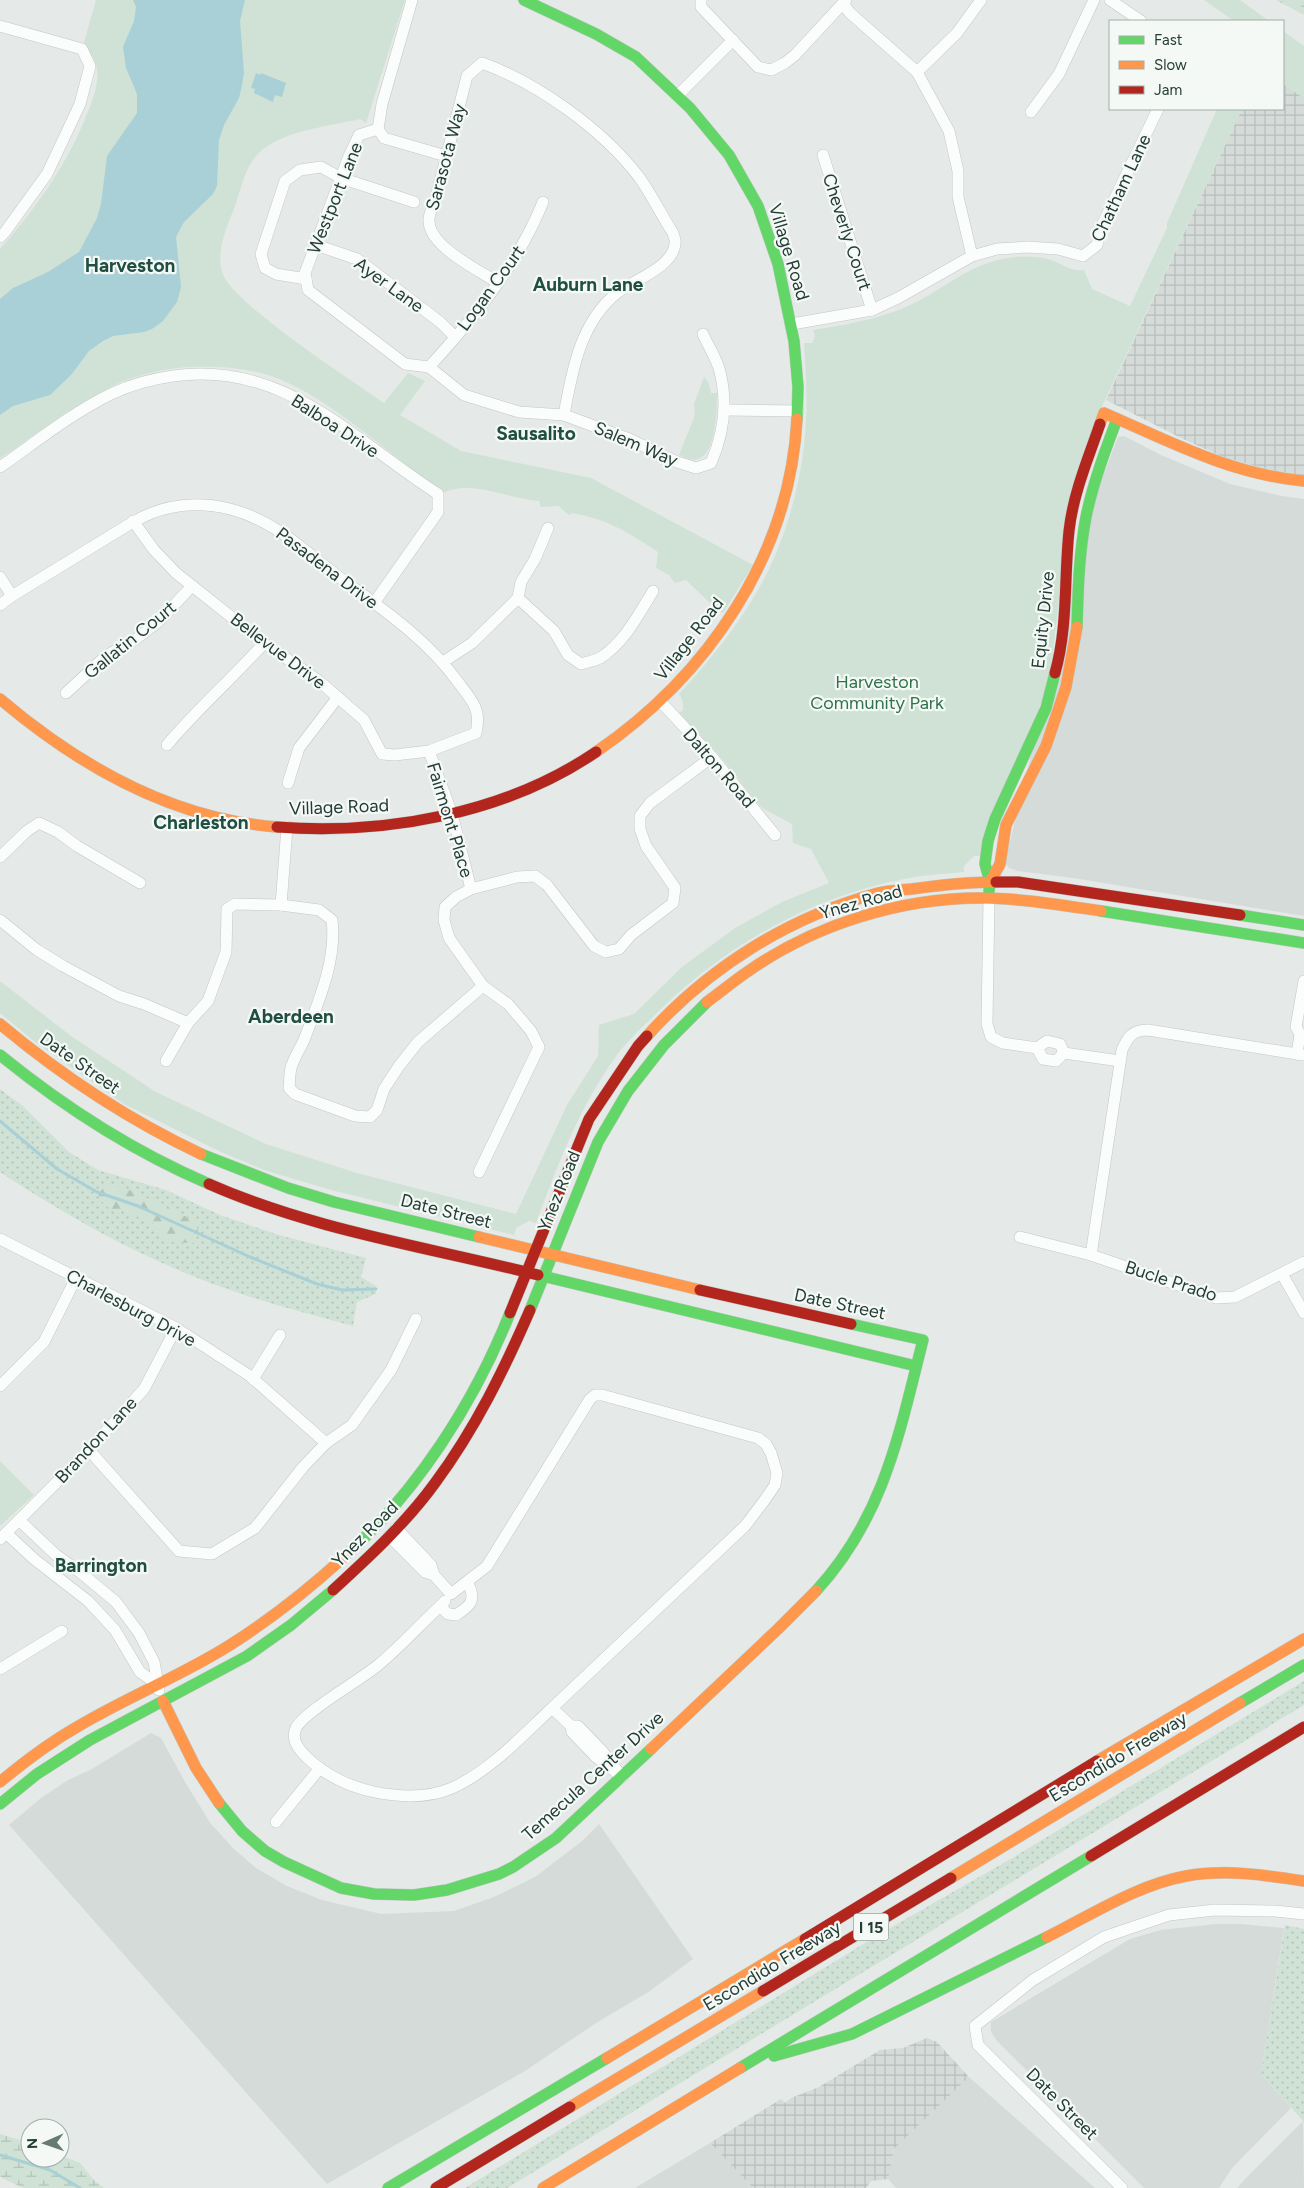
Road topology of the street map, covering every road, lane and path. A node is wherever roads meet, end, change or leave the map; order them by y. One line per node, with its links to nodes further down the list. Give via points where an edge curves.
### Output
1 (412, 0): 15 (street)
2 (524, 0): 12 (main road, Village Road, via 630,52)
3 (701, 0): 10 (street, via 701,7)
4 (981, 0): 11 (street, via 956,32)
5 (1094, 0): 14 (street, via 1059,74)
6 (1110, 0): 8 (street)
7 (845, 2): 10 (street, via 795,55 771,70 758,67); 11 (street, via 850,13)
8 (1140, 20)
9 (0, 26): 21 (street, via 82,49 90,66 80,104 48,174)
10 (733, 40): 12 (street)
11 (917, 72): 23 (street, via 949,131 958,171 958,197)
12 (678, 95): 27 (main road, Village Road, via 718,140 748,184 768,229)
13 (1158, 110): 23 (street, Chatham Lane, via 1104,223 1097,245 1083,256 1058,249 1028,247 997,249)
14 (1031, 112)
15 (378, 128): 17 (street, via 384,138); 18 (street, Westport Lane, via 359,135)
16 (823, 155): 26 (street, Cheverly Court)
17 (446, 156): 25 (street, Sarasota Way, via 428,219 431,233 443,247); 33 (street, Sarasota Way, via 467,76 482,64 495,68 580,117 638,176 673,233 675,244 671,256 618,292 598,314 574,361)
18 (341, 178): 19 (street); 22 (street, Westport Lane); 24 (street, via 322,166 300,170 285,181 267,231 261,254 265,268 276,274)
19 (414, 202)
20 (543, 202): 25 (street, Logan Court, via 532,230)
21 (0, 237)
22 (316, 245): 24 (street, Westport Lane, via 305,273); 29 (street, Ayer Lane, via 357,259)
23 (972, 256): 26 (street, Chatham Lane)
24 (306, 279): 30 (street, via 308,290 400,362)
25 (498, 283): 29 (street, Logan Court)
26 (872, 310): 27 (street, Chatham Lane)
27 (792, 324): 32 (main road, Village Road)
28 (703, 334): 31 (street, via 720,371)
29 (455, 337): 30 (street, Logan Court)
30 (429, 367): 33 (street, Salem Way, via 464,395 519,412)
31 (725, 410): 32 (street); 33 (street, Salem Way, via 711,463 696,468)
32 (798, 412): 51 (main road, Village Road, via 791,475 762,563 722,630)
33 (564, 415)
34 (1117, 419): 36 (main road, via 1225,465 1282,480); 60 (main road, Equity Drive, via 1098,469 1086,518 1076,638 1066,687 1046,746 1006,826 1000,864); 60 (main road, Equity Drive, via 1104,414 1081,479 1069,531 1065,613 1058,664 1041,722 995,819 988,841 985,864)
35 (0, 467): 44 (street, Balboa Drive, via 95,403 131,386 154,379 204,374 224,374 259,382 308,404 438,494 438,512)
36 (1304, 481)
37 (133, 522): 40 (street, Bellevue Drive, via 154,550); 42 (street, Pasadena Drive); 44 (street, Pasadena Drive, via 147,513 183,505 231,510 265,523 296,541)
38 (548, 528): 43 (street, via 521,582)
39 (0, 578): 42 (street)
40 (192, 586): 46 (street, Bellevue Drive); 48 (street, Gallatin Court, via 158,622 106,656)
41 (653, 591): 43 (street, via 620,640 599,658 581,664 568,655 554,631)
42 (12, 596): 45 (street, Pasadena Drive)
43 (518, 598): 47 (street, via 472,643)
44 (374, 603): 47 (street, Pasadena Drive)
45 (0, 605)
46 (264, 643): 49 (street, Bellevue Drive); 52 (street, via 241,670 188,720)
47 (443, 662): 53 (street, Pasadena Drive, via 475,708 479,722 476,733)
48 (66, 693)
49 (338, 697): 53 (street, Bellevue Drive, via 364,720 382,754); 55 (street, via 300,748)
50 (0, 699): 57 (main road, Village Road, via 48,740 89,766 134,788 206,815 246,824)
51 (661, 702): 54 (street, Dalton Road); 56 (main road, Village Road, via 628,730 533,789)
52 (168, 745)
53 (429, 751): 56 (street, Fairmont Place)
54 (712, 757): 58 (street, Dalton Road); 62 (street, via 650,803 640,816 640,829 646,846 675,888 673,903 631,935 619,949 606,952 594,946 547,884 535,876 517,877)
55 (288, 783)
56 (452, 814): 57 (main road, Village Road, via 384,825 317,829); 62 (street, Fairmont Place)
57 (287, 827): 64 (street)
58 (775, 835)
59 (0, 857): 61 (street, via 39,823)
60 (990, 882): 63 (main road, Equity Drive); 66 (main road, Ynez Road, via 1018,882); 84 (main road, Ynez Road, via 915,887 879,893 841,905 775,934 698,986 638,1046 589,1119)
61 (140, 883)
62 (471, 889): 69 (street, via 445,907 444,920 449,938)
63 (989, 898): 67 (main road, Ynez Road, via 1050,903); 75 (street, via 987,1024 991,1037 1003,1043); 86 (main road, Ynez Road, via 918,904 874,913 813,934 756,964 708,1002 661,1045 627,1091 598,1143)
64 (281, 905): 69 (street, via 319,910 332,920 334,938 317,1006 291,1066 289,1088 295,1094 355,1116 370,1117 377,1110 384,1089 398,1066 418,1042); 72 (street, via 236,904 227,909 226,952 208,1001)
65 (0, 920): 72 (street, via 36,950 63,966 119,996)
66 (1304, 925)
67 (1304, 942)
68 (1304, 981): 70 (street)
69 (483, 986): 81 (street, via 508,1004 539,1046)
70 (1303, 995): 71 (street)
71 (1301, 1017): 74 (street, via 1296,1027)
72 (188, 1023): 79 (street)
73 (0, 1024): 84 (main road, Date Street, via 98,1100 212,1160 333,1202)
74 (1302, 1032): 78 (street)
75 (1037, 1048): 76 (street, via 1047,1041 1060,1044); 76 (street, via 1043,1058 1056,1061)
76 (1064, 1053): 80 (street)
77 (0, 1055): 88 (main road, via 51,1096 122,1140 162,1163 231,1194 304,1219)
78 (1300, 1055): 80 (street, via 1138,1030 1129,1035)
79 (166, 1061)
80 (1120, 1061): 85 (street)
81 (480, 1172)
82 (1020, 1237): 85 (street, Bucle Prado)
83 (0, 1239): 90 (street, Charlesburg Drive)
84 (535, 1251): 86 (main road, Date Street); 88 (main road, Ynez Road)
85 (1090, 1255): 89 (street, Bucle Prado, via 1216,1298 1235,1298)
86 (552, 1256): 91 (main road, Ynez Road); 96 (main road, Date Street)
87 (1304, 1262): 89 (street, Bucle Prado)
88 (526, 1273): 91 (main road); 102 (main road, Ynez Road, via 484,1373)
89 (1282, 1274): 92 (street)
90 (76, 1278): 94 (street, Charlesburg Drive); 99 (street, via 44,1342)
91 (543, 1278): 97 (main road); 104 (main road, Ynez Road, via 510,1360 472,1430 423,1498)
92 (1304, 1313)
93 (416, 1319): 100 (street, via 391,1370 352,1425)
94 (176, 1328): 98 (street, Charlesburg Drive); 101 (street, Brandon Lane, via 144,1388)
95 (280, 1335): 98 (street)
96 (923, 1340): 97 (main road, Temecula Center Drive)
97 (916, 1366): 118 (main road, Temecula Center Drive, via 894,1454 871,1513 854,1543 811,1597)
98 (252, 1379): 100 (street, Charlesburg Drive)
99 (0, 1386)
100 (326, 1443): 101 (street, via 302,1467 255,1528 212,1554 179,1551)
101 (89, 1450): 103 (street, Brandon Lane)
102 (431, 1458): 104 (main road, via 429,1473 390,1520 388,1526); 113 (main road, Ynez Road, via 379,1523 324,1577 276,1615)
103 (19, 1520): 105 (street, Brandon Lane); 113 (street, via 56,1555 116,1602 139,1633 154,1662)
104 (393, 1532): 107 (street, via 425,1572 434,1575); 114 (main road, Ynez Road, via 356,1570 292,1624 246,1656)
105 (3, 1536): 113 (street, via 88,1601 115,1630 140,1672)
106 (468, 1583): 107 (street); 108 (street, via 473,1594 472,1602 462,1612 448,1614); 115 (street, via 487,1566 590,1399 595,1396 602,1395 758,1438 766,1444 775,1463 775,1485 745,1526)
107 (451, 1594): 108 (street)
108 (440, 1606): 117 (street, via 378,1666 306,1717 296,1729 294,1739 299,1750)
109 (62, 1631): 112 (street)
110 (1304, 1639): 125 (main road)
111 (1304, 1665): 126 (main road, Escondido Freeway / I 15)
112 (0, 1669)
113 (157, 1684): 114 (street); 119 (main road, Ynez Road, via 88,1720)
114 (163, 1701): 118 (main road, Temecula Center Drive, via 196,1768 242,1831 284,1862 341,1888 374,1894 402,1896 429,1893 499,1874 556,1838); 120 (main road, Ynez Road, via 102,1732 64,1756)
115 (552, 1708): 117 (street, via 479,1772 451,1788 397,1797 335,1779); 118 (street, via 572,1726 572,1732 596,1757)
116 (1304, 1727): 124 (main road)
117 (320, 1768): 121 (street)
118 (622, 1776)
119 (0, 1782)
120 (0, 1804)
121 (276, 1822)
122 (1304, 1881): 124 (main road, via 1223,1871 1165,1880 852,2034)
123 (1304, 1914): 128 (street, Date Street, via 1215,1910 1169,1915 1104,1937 1033,1980 975,2026 978,2045)
124 (750, 2062): 127 (main road)
125 (388, 2188)
126 (436, 2188)
127 (543, 2188)
128 (1122, 2188)

